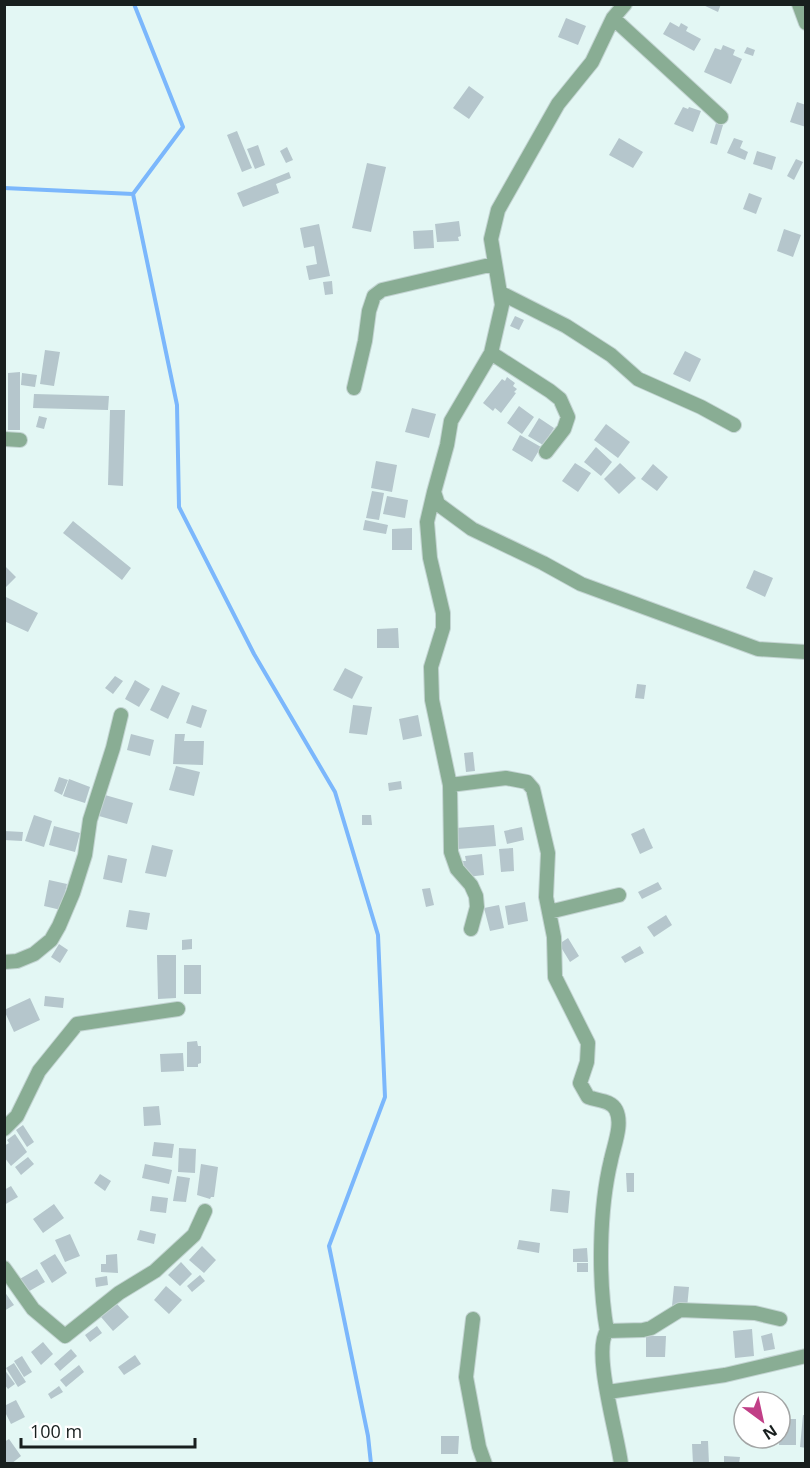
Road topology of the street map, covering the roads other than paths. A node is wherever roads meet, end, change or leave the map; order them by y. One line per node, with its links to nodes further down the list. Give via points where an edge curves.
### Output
1 (625, 4): 3 (street)
2 (799, 4): 4 (street)
3 (613, 18): 5 (street); 6 (street, via 592,62 558,104 498,210 491,239)
4 (806, 24)
5 (721, 117)
6 (494, 264): 7 (street); 9 (street, via 382,290 374,296)
7 (501, 293): 8 (street, via 502,305); 10 (street, via 566,326 639,379)
8 (490, 353): 13 (street, via 560,399 568,417); 14 (street, via 451,421)
9 (354, 388)
10 (734, 425)
11 (4, 439): 12 (street)
12 (20, 440)
13 (546, 452)
14 (434, 492): 15 (street, via 438,504 472,529 581,584 758,649); 17 (street, via 427,522 430,558 444,613 431,667 432,700)
15 (806, 652)
16 (121, 715): 21 (street, via 90,820 85,855 59,926 51,940 34,954)
17 (450, 785): 19 (street, via 506,778 527,782 533,789 548,854); 20 (street, via 451,852 457,869 476,896)
18 (619, 895): 19 (street)
19 (549, 912): 28 (street, via 555,977 588,1043 580,1083 588,1097 611,1103 620,1120 603,1211 603,1309)
20 (471, 929)
21 (4, 963)
22 (178, 1009): 23 (street, via 77,1024 39,1071 17,1116)
23 (4, 1129)
24 (205, 1211): 25 (street, via 194,1235 155,1271 119,1293 65,1336 33,1310)
25 (4, 1268)
26 (473, 1319): 31 (street, via 466,1377)
27 (780, 1319): 28 (street, via 755,1313 680,1310 651,1328)
28 (607, 1331): 30 (street, via 601,1354)
29 (806, 1356): 30 (street, via 725,1375)
30 (608, 1392): 32 (street)
31 (485, 1464)
32 (621, 1464)

